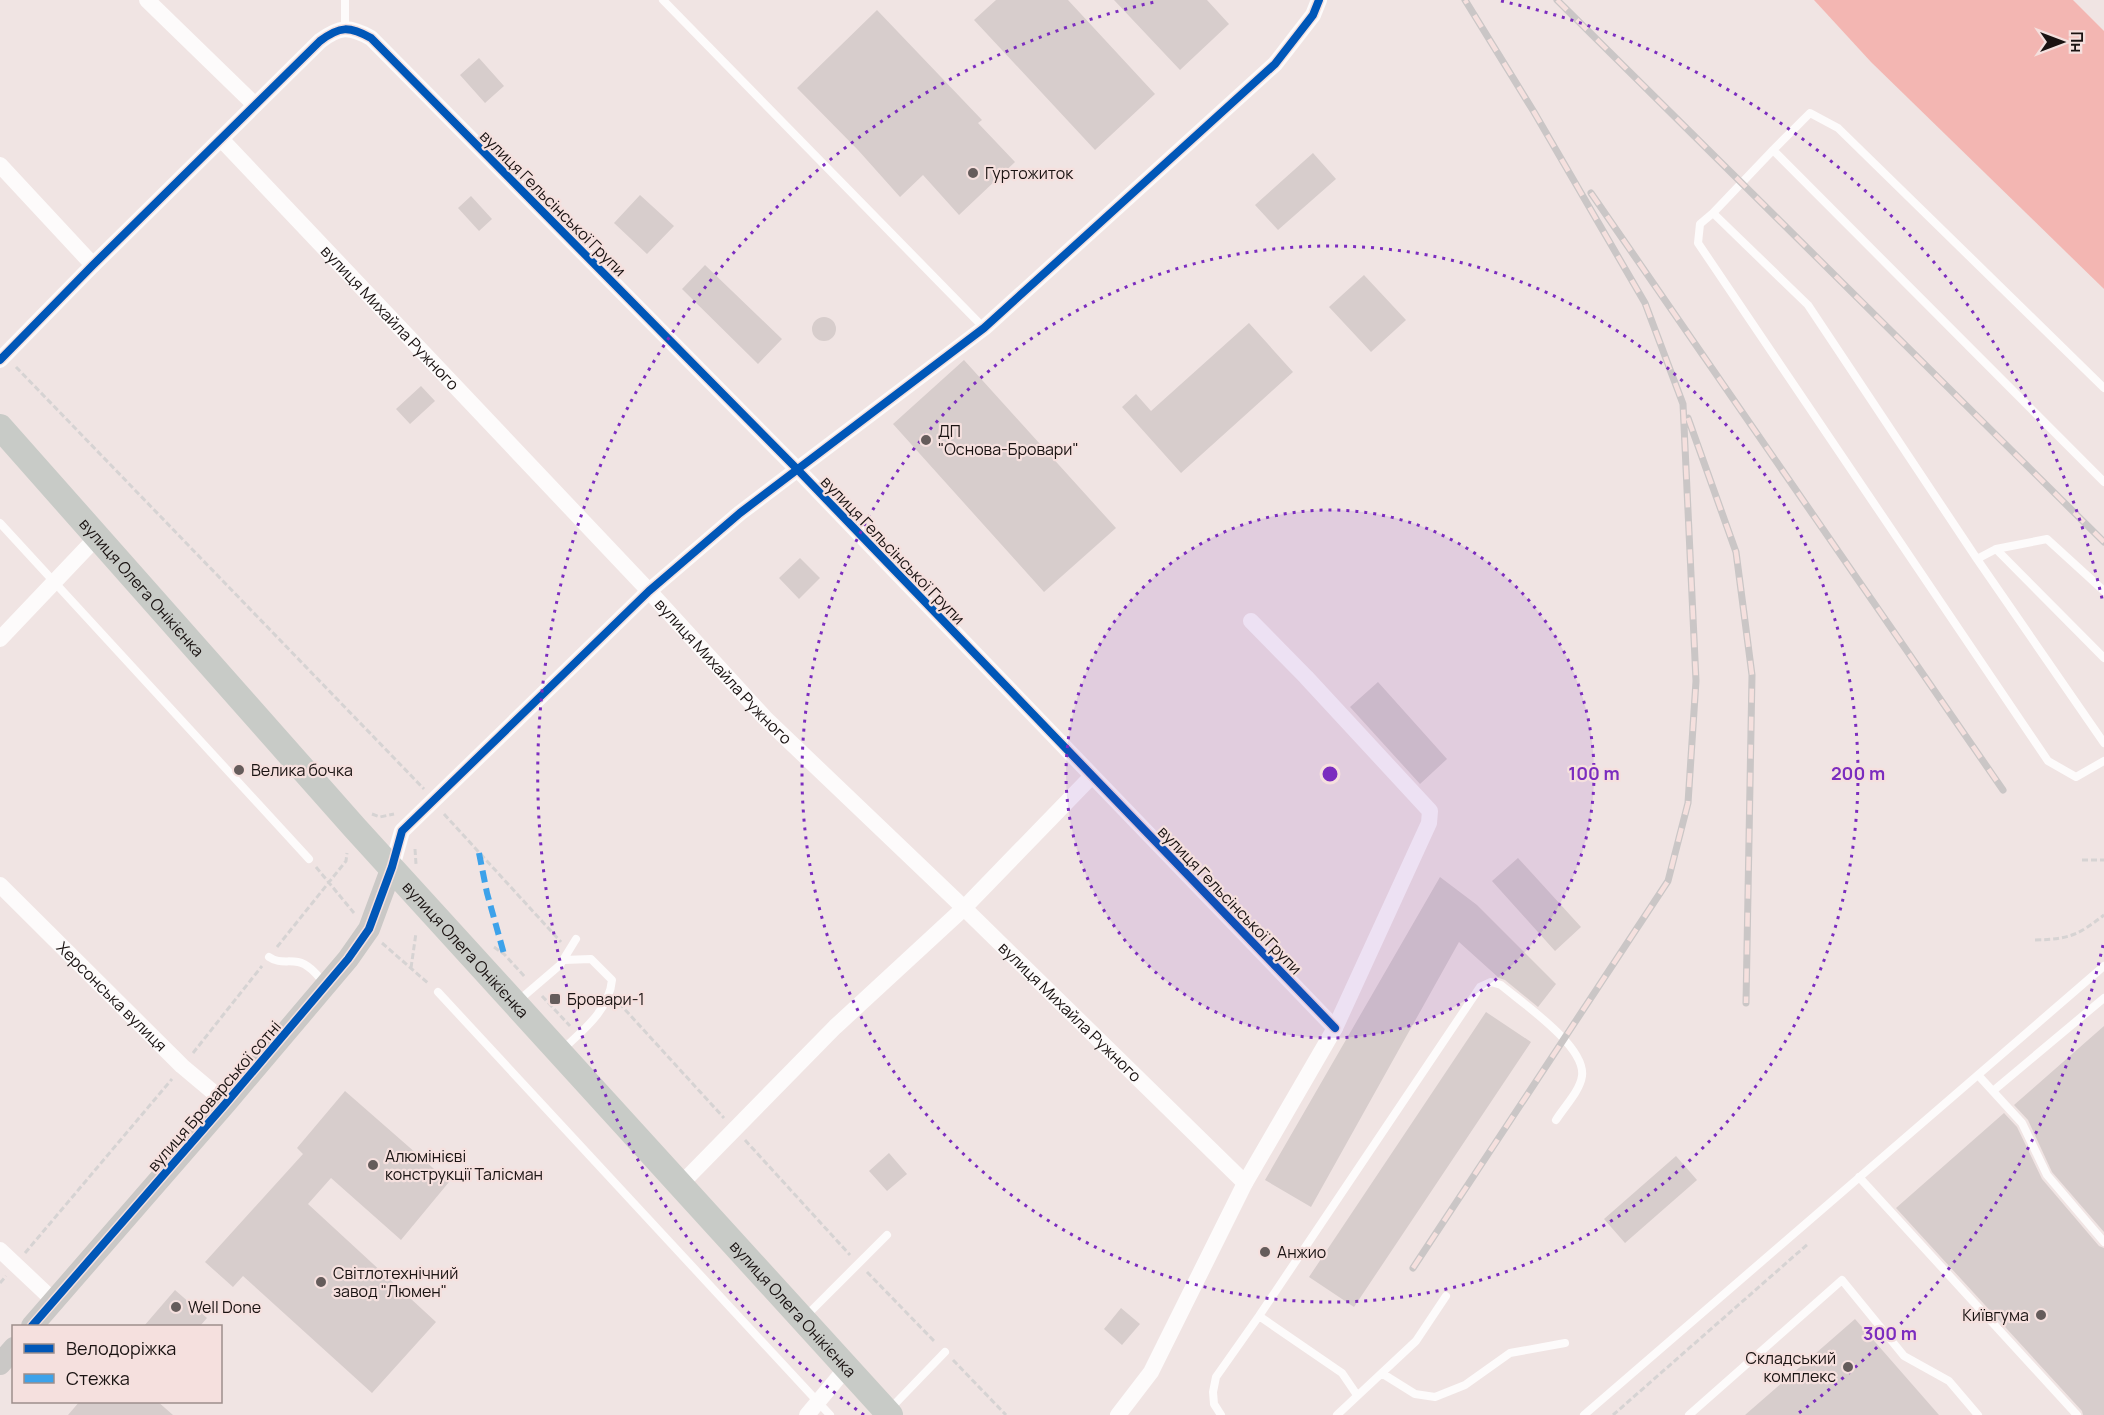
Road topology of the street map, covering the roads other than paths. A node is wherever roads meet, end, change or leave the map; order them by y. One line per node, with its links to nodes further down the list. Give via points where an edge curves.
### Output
1 (147, 0): 6 (street)
2 (345, 0): 5 (lane)
3 (663, 0): 12 (lane)
4 (1319, 0): 12 (street, via 1313,15 1275,64)
5 (345, 28): 6 (street, via 320,41); 16 (street, вулиця Гельсінської Групи, via 371,38)
6 (255, 105): 7 (street)
7 (221, 139): 11 (street); 23 (street, вулиця Михайла Ружного)
8 (1773, 150): 10 (lane); 14 (lane, via 1810,113 1838,128); 17 (lane)
9 (0, 165): 11 (street)
10 (1713, 213): 21 (lane, via 1808,305); 29 (lane, via 1700,224 1698,243 2048,761 2076,777)
11 (93, 265): 13 (street)
12 (984, 328): 16 (street)
13 (2, 358)
14 (2104, 388)
15 (0, 428): 19 (main road, вулиця Олега Онікієнка)
16 (798, 470): 23 (street, via 740,513); 30 (street, вулиця Гельсінської Групи)
17 (2104, 482)
18 (0, 524): 22 (lane)
19 (97, 537): 22 (street); 32 (main road, вулиця Олега Онікієнка)
20 (1996, 549): 21 (lane); 24 (lane, via 2048,539); 27 (lane)
21 (1977, 559): 28 (lane)
22 (53, 582): 26 (street); 31 (lane)
23 (649, 591): 32 (street, via 402,831); 34 (street, вулиця Михайла Ружного, via 765,718)
24 (2104, 591)
25 (1251, 621): 43 (street, via 1430,811 1429,823)
26 (0, 639)
27 (2104, 658)
28 (2104, 743)
29 (2104, 761)
30 (1092, 776): 34 (street); 43 (street, вулиця Гельсінської Групи)
31 (309, 859)
32 (392, 867): 39 (street, вулиця Броварської сотні, via 369,929); 42 (main road, вулиця Олега Онікієнка)
33 (0, 885): 47 (street, Херсонська вулиця, via 182,1066)
34 (964, 908): 50 (street, вулиця Михайла Ружного); 51 (street, via 835,1027)
35 (576, 939): 37 (lane)
36 (269, 957): 39 (lane, via 277,962 300,962)
37 (564, 960): 42 (lane); 44 (lane, via 591,959 612,980 610,994 598,1015)
38 (2104, 966): 45 (lane)
39 (326, 985): 47 (street, вулиця Броварської сотні)
40 (438, 992): 67 (lane)
41 (2104, 998): 46 (lane)
42 (516, 1002): 44 (main road, вулиця Олега Онікієнка)
43 (1335, 1028): 50 (street)
44 (561, 1052): 51 (main road, вулиця Олега Онікієнка)
45 (1978, 1075): 46 (lane); 49 (lane)
46 (1993, 1091): 53 (lane, via 2022,1123 2047,1174)
47 (226, 1103): 56 (street, вулиця Броварської сотні)
48 (1556, 1120): 57 (lane, via 1580,1084 1581,1064 1577,1057 1557,1032 1501,985 1491,982 1480,987)
49 (1859, 1177): 73 (lane); 76 (lane)
50 (1245, 1183): 70 (street, via 1151,1372)
51 (681, 1184): 58 (main road, вулиця Олега Онікієнка)
52 (887, 1235): 58 (lane)
53 (2104, 1242)
54 (0, 1250): 56 (street)
55 (1446, 1296): 65 (lane, via 1416,1341)
56 (54, 1302): 59 (street, вулиця Броварської сотні)
57 (1259, 1316): 66 (lane, via 1342,1373); 71 (lane, via 1216,1377 1212,1392)
58 (804, 1318): 64 (main road, вулиця Олега Онікієнка)
59 (33, 1325)
60 (1565, 1343): 65 (lane, via 1510,1353 1464,1385 1435,1397 1415,1394)
61 (12, 1350): 63 (street)
62 (945, 1352): 68 (lane)
63 (0, 1364)
64 (847, 1367): 67 (street); 68 (main road, вулиця Олега Онікієнка)
65 (1383, 1374): 66 (lane)
66 (1357, 1395): 72 (lane)
67 (812, 1408): 69 (lane)
68 (889, 1413)
69 (830, 1415)
70 (1118, 1415)
71 (1221, 1415)
72 (1337, 1415)
73 (1584, 1415)
74 (1689, 1415): 75 (lane, via 1842,1280 1904,1356 1949,1382)
75 (1978, 1415)
76 (2078, 1415)

